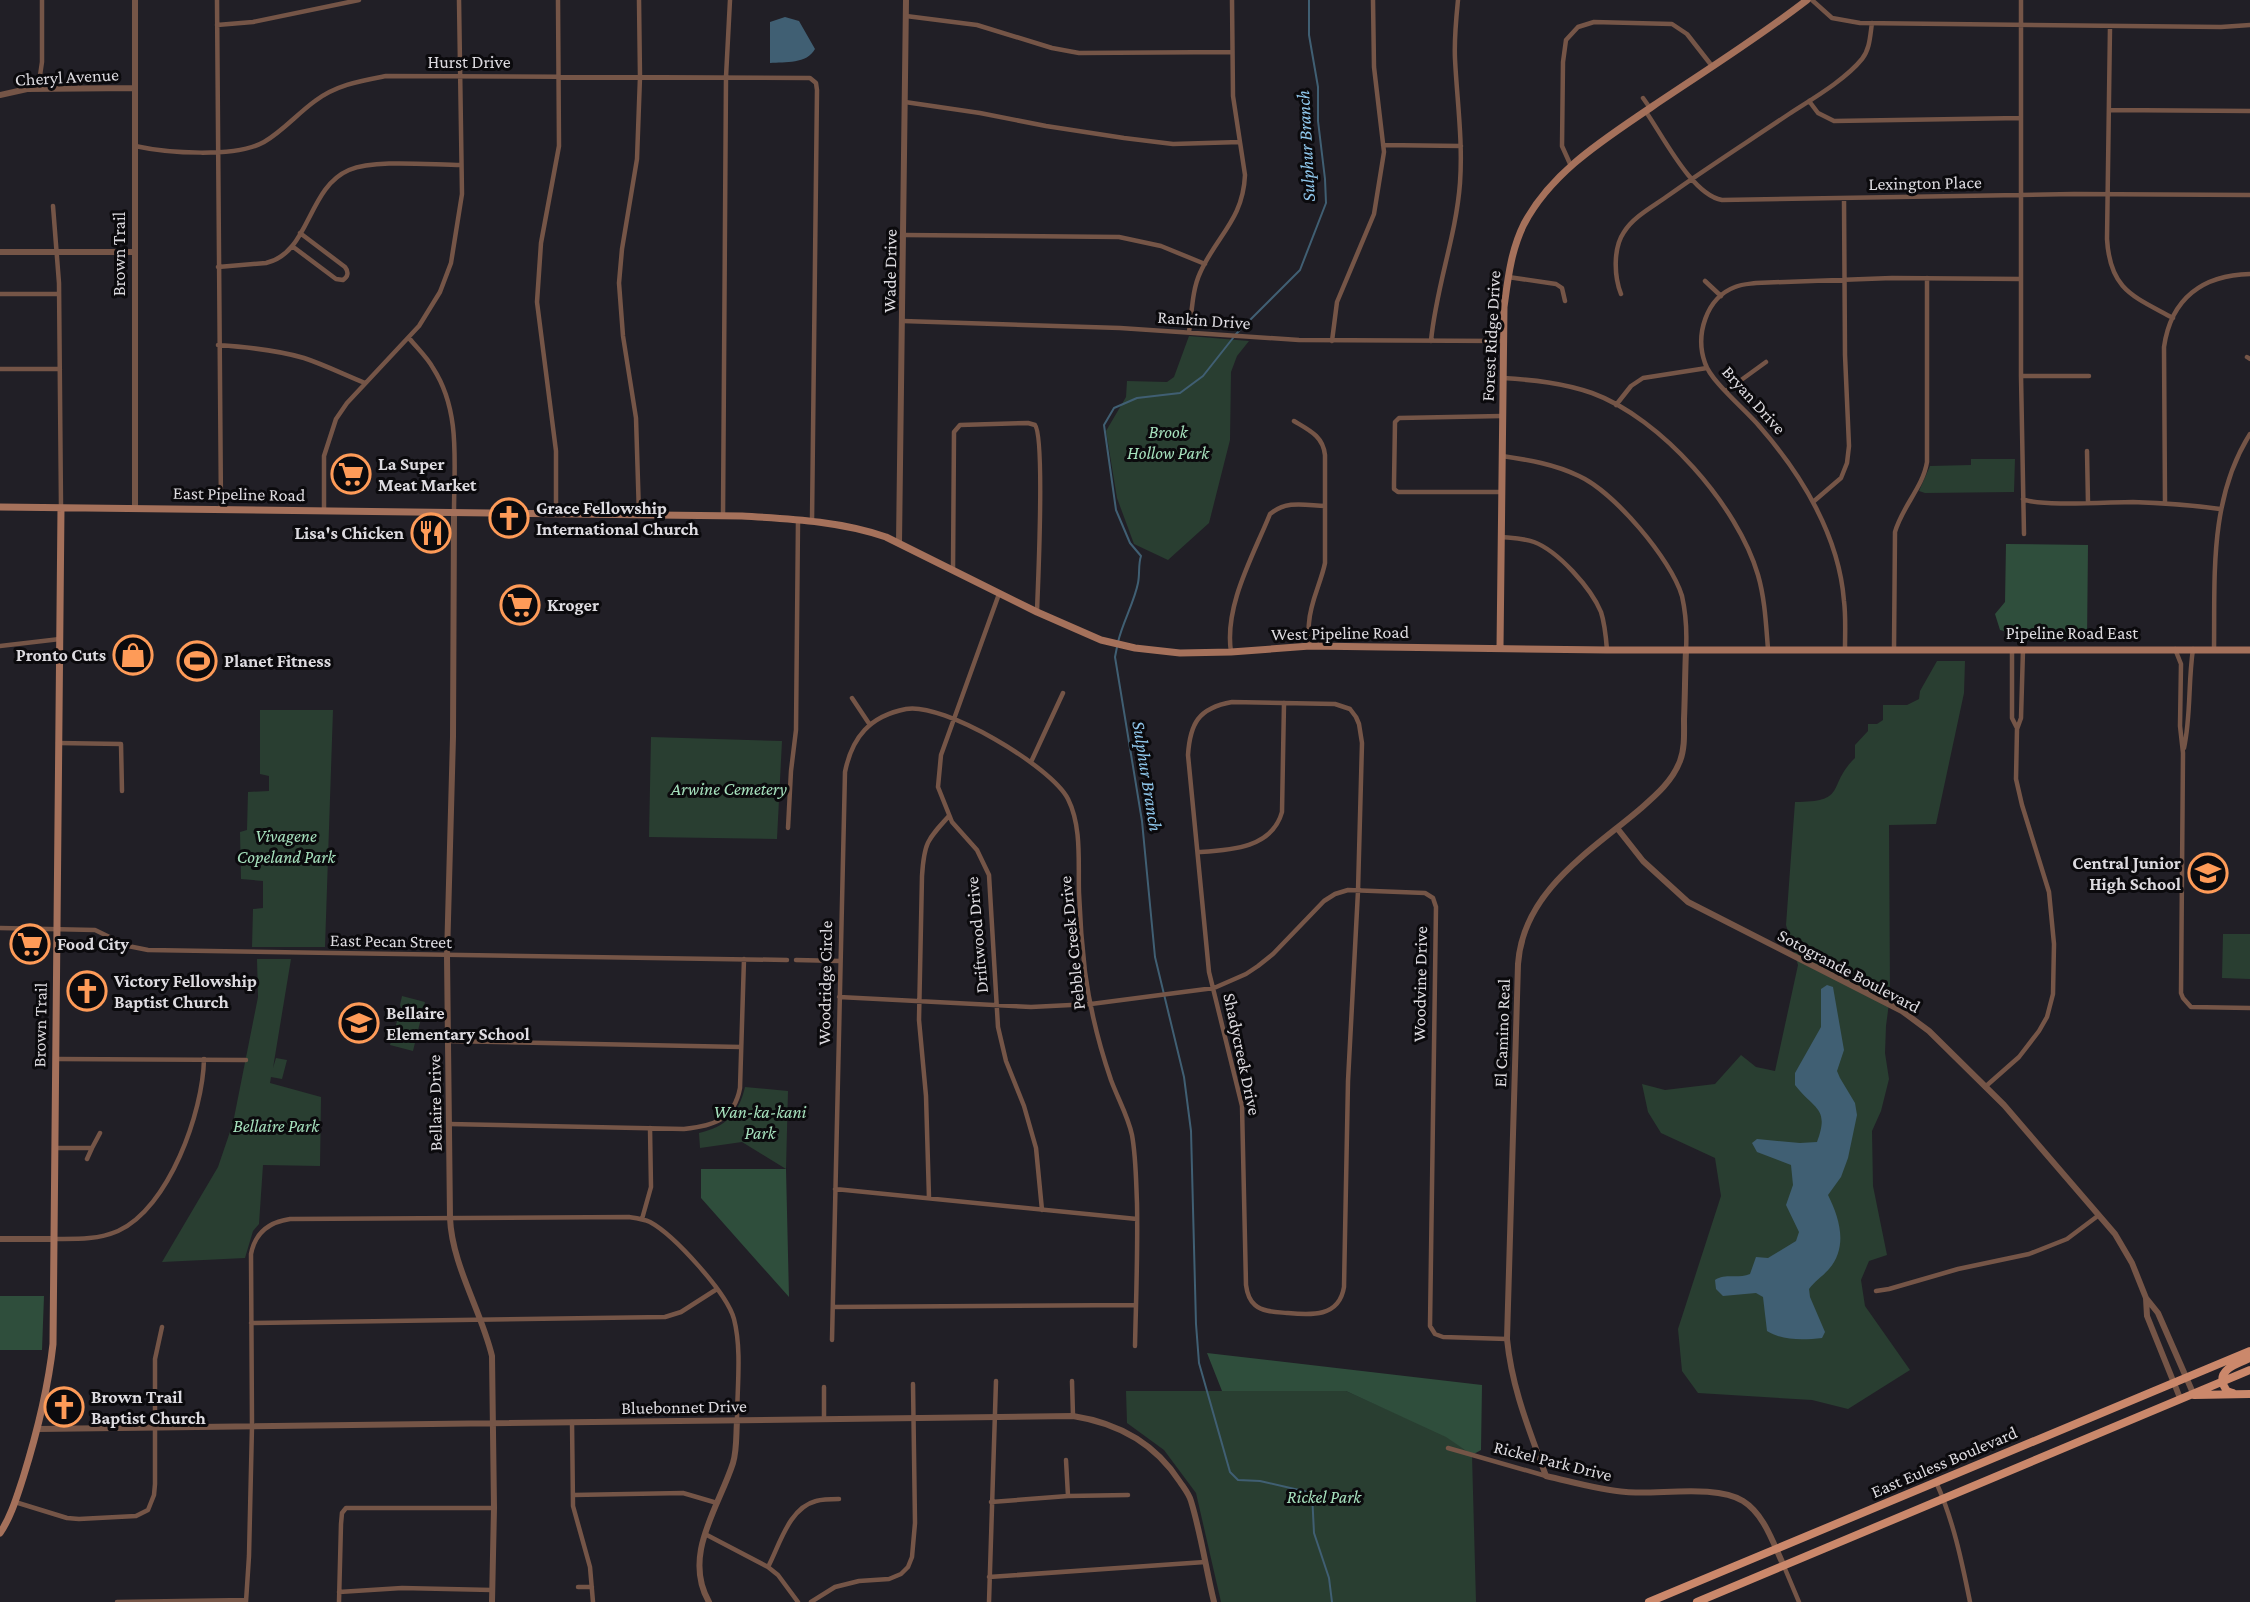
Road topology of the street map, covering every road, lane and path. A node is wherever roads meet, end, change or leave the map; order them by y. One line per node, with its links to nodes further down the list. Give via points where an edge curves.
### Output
1 (42, 0): 28 (street)
2 (135, 0): 27 (street, Brown Trail)
3 (217, 0): 17 (street)
4 (359, 0): 17 (street, via 253,22)
5 (460, 0): 23 (street)
6 (558, 0): 24 (street)
7 (639, 0): 25 (street)
8 (730, 0): 26 (street)
9 (906, 0): 15 (street, Wade Drive)
10 (1232, 0): 21 (street)
11 (1373, 0): 38 (street, via 1374,67)
12 (1458, 0): 40 (street, via 1455,57)
13 (1810, 0): 16 (street, via 1832,18); 22 (main road, Forest Ridge Drive)
14 (2021, 0): 18 (street)
15 (906, 16): 21 (street, via 977,24 1079,53); 32 (street, Wade Drive)
16 (1872, 23): 18 (street); 31 (street, via 1863,57)
17 (217, 24): 41 (street)
18 (2021, 25): 20 (street); 36 (street)
19 (2250, 25): 20 (street)
20 (2110, 27): 34 (street)
21 (1231, 52): 37 (street)
22 (1712, 66): 33 (main road, Forest Ridge Drive); 43 (street, via 1672,23 1594,22 1578,27 1566,40 1563,62 1562,146)
23 (459, 76): 24 (street, Hurst Drive); 41 (street, Hurst Drive, via 386,76 345,85 313,102 266,141 251,148); 42 (street)
24 (560, 76): 25 (street, Hurst Drive); 105 (street, via 559,146 541,243 537,302 554,429)
25 (640, 77): 26 (street, Hurst Drive); 106 (street, via 635,180 619,283 636,418)
26 (726, 77): 107 (street); 109 (street, Hurst Drive, via 810,78 816,83)
27 (135, 88): 28 (street, Cheryl Avenue); 39 (street, Brown Trail)
28 (38, 89): 29 (street, Cheryl Avenue)
29 (0, 95)
30 (1643, 98): 33 (street, Lexington Place)
31 (1809, 101): 36 (street, via 1818,113 1834,121); 44 (street)
32 (905, 102): 37 (street, via 1173,145); 51 (street, Wade Drive)
33 (1648, 109): 43 (main road, Forest Ridge Drive); 44 (street, Lexington Place)
34 (2109, 110): 35 (street); 45 (street)
35 (2250, 111)
36 (2021, 118): 46 (street)
37 (1240, 142): 56 (street, via 1243,196)
38 (1383, 145): 40 (street); 73 (street, via 1374,215 1337,302)
39 (135, 146): 41 (street, Hurst Drive); 55 (street, Brown Trail)
40 (1461, 146): 74 (street, via 1453,234)
41 (217, 151): 57 (street)
42 (461, 165): 50 (street, via 372,165 349,170 322,193); 72 (street, via 451,263 431,309)
43 (1571, 166): 59 (main road, Forest Ridge Drive, via 1544,193 1524,224)
44 (1692, 179): 48 (street, Lexington Place, via 1707,196 1721,200); 66 (street, via 1634,220 1622,235 1616,270)
45 (2108, 194): 46 (street, Lexington Place); 47 (street, Lexington Place); 69 (street, via 2108,257 2113,272 2131,294)
46 (2021, 195): 48 (street, Lexington Place); 62 (street)
47 (2250, 195)
48 (1844, 199): 61 (street)
49 (53, 206): 54 (street)
50 (300, 233): 52 (street); 52 (street, via 345,267 347,276 336,279)
51 (904, 235): 56 (street, via 1119,237 1161,246); 70 (street, Wade Drive)
52 (292, 246): 57 (street, via 274,261)
53 (0, 252): 54 (street)
54 (56, 252): 55 (street); 65 (street)
55 (135, 253): 100 (street, Brown Trail)
56 (1205, 264): 71 (street, via 1196,282)
57 (218, 267): 76 (street)
58 (2250, 275): 69 (street, via 2224,276 2205,283)
59 (1508, 277): 68 (street, via 1556,284 1562,288); 75 (main road, Forest Ridge Drive)
60 (1927, 278): 61 (street); 62 (street); 122 (street, via 1927,462 1895,531)
61 (1844, 279): 67 (street, via 1749,284); 94 (street, via 1847,463 1841,478)
62 (2021, 279): 81 (street)
63 (1704, 281): 67 (street)
64 (0, 294): 65 (street)
65 (59, 294): 80 (street)
66 (1620, 294)
67 (1721, 296): 78 (street, Bryan Drive, via 1707,313 1702,329)
68 (1564, 301)
69 (2173, 318): 96 (street, via 2164,347)
70 (903, 321): 71 (street, Rankin Drive); 112 (street, Wade Drive)
71 (1189, 332): 73 (street, Rankin Drive)
72 (409, 338): 84 (street); 104 (street, via 432,366 451,406)
73 (1332, 341): 74 (street, Rankin Drive)
74 (1431, 341): 75 (street, Rankin Drive)
75 (1503, 341): 83 (main road, Forest Ridge Drive)
76 (218, 345): 84 (street, via 294,355); 102 (street)
77 (1766, 362): 85 (street)
78 (1707, 368): 85 (street, Bryan Drive); 86 (street, via 1643,378)
79 (0, 369): 80 (street)
80 (60, 369): 99 (street)
81 (2021, 376): 82 (street); 93 (street)
82 (2089, 376)
83 (1503, 378): 86 (street, via 1567,385); 87 (main road, Forest Ridge Drive)
84 (365, 383): 103 (street, via 341,411 328,440)
85 (1726, 391): 94 (street, Bryan Drive, via 1785,456)
86 (1616, 405): 120 (street, via 1678,451 1735,524 1759,578)
87 (1502, 416): 91 (main road, Forest Ridge Drive); 92 (street, via 1397,420 1394,489)
88 (1294, 421): 97 (street, via 1315,433 1324,446)
89 (2250, 433): 101 (street, via 2226,484)
90 (2087, 451): 95 (street)
91 (1502, 456): 92 (main road, Forest Ridge Drive); 128 (street, via 1550,464 1578,475 1629,516 1679,587)
92 (1502, 492): 111 (main road, Forest Ridge Drive)
93 (2023, 499): 95 (street); 110 (street)
94 (1813, 502): 121 (street, Bryan Drive, via 1838,568)
95 (2088, 503): 96 (street)
96 (2165, 503): 101 (street)
97 (1325, 506): 118 (street, via 1325,563 1311,609); 131 (street, via 1287,505 1270,514 1232,607)
98 (0, 507): 99 (main road, East Pipeline Road)
99 (61, 508): 100 (main road, East Pipeline Road); 116 (main road, Brown Trail)
100 (135, 509): 102 (main road, East Pipeline Road)
101 (2220, 509): 129 (street)
102 (221, 510): 103 (main road, East Pipeline Road)
103 (324, 511): 104 (main road, East Pipeline Road)
104 (454, 513): 105 (main road, East Pipeline Road); 149 (street, Bellaire Drive)
105 (556, 514): 106 (main road, East Pipeline Road)
106 (639, 514): 107 (main road, East Pipeline Road)
107 (723, 516): 108 (main road, East Pipeline Road)
108 (798, 521): 109 (main road, East Pipeline Road); 143 (street, via 796,730)
109 (812, 521): 112 (main road, West Pipeline Road, via 866,530)
110 (2024, 534)
111 (1501, 537): 119 (main road, Forest Ridge Drive); 127 (street, via 1536,543 1579,579 1601,613)
112 (899, 542): 113 (main road, West Pipeline Road)
113 (953, 570): 114 (main road, West Pipeline Road); 115 (street, via 956,428 1035,425 1040,458)
114 (999, 593): 115 (main road, West Pipeline Road); 135 (street, Driftwood Drive)
115 (1037, 612): 131 (main road, West Pipeline Road, via 1101,640 1135,648)
116 (60, 639): 117 (street); 138 (main road, Brown Trail)
117 (0, 646)
118 (1310, 646): 119 (main road, West Pipeline Road); 131 (main road, West Pipeline Road)
119 (1500, 648): 127 (main road, West Pipeline Road)
120 (1768, 649): 121 (main road, West Pipeline Road); 128 (main road, West Pipeline Road)
121 (1845, 649): 122 (main road, West Pipeline Road)
122 (1894, 649): 123 (main road, Pipeline Road East)
123 (2012, 649): 124 (main road, Pipeline Road East); 137 (street, via 2012,718)
124 (2023, 649): 125 (main road, Pipeline Road East); 137 (street)
125 (2175, 649): 126 (main road, Pipeline Road East); 139 (street, via 2181,664)
126 (2193, 649): 129 (main road, Pipeline Road East); 139 (street)
127 (1608, 650): 128 (main road, West Pipeline Road)
128 (1686, 650): 144 (street, El Camino Real, via 1680,761 1657,794)
129 (2214, 650): 130 (main road, Pipeline Road East)
130 (2250, 650)
131 (1231, 652)
132 (1063, 693): 140 (street)
133 (852, 698): 136 (street)
134 (1284, 703): 145 (street, via 1282,812 1275,828 1254,844); 145 (street, Shadycreek Drive, via 1221,704 1195,722 1188,755); 146 (street, via 1335,704 1350,709 1359,724)
135 (954, 719): 136 (street, Woodridge Circle, via 915,708 889,713); 140 (street, Pebble Creek Drive); 142 (street, Driftwood Drive, via 939,764 939,786)
136 (870, 725): 153 (street, Woodridge Circle, via 851,748 845,772)
137 (2017, 729): 165 (street, via 2016,779 2053,916 2052,997 2039,1031 2019,1057)
138 (58, 743): 141 (street, via 121,744); 148 (main road, Brown Trail)
139 (2183, 753): 159 (street, via 2183,998 2191,1007)
140 (1031, 762): 157 (street, Pebble Creek Drive, via 1059,787 1075,819 1080,922)
141 (122, 791)
142 (949, 816): 156 (street, via 927,841 923,855); 158 (street, Driftwood Drive, via 977,850 989,875)
143 (788, 828)
144 (1617, 828): 165 (street, Sotogrande Boulevard, via 1643,861 1688,902 1902,1011 1964,1063); 189 (street, El Camino Real, via 1546,893 1520,941)
145 (1199, 852): 154 (street, Shadycreek Drive)
146 (1358, 891): 154 (street, Woodvine Drive, via 1342,891 1324,901 1273,954 1246,974); 154 (street, Shadycreek Drive, via 1344,1287 1336,1305 1318,1315 1257,1307 1247,1292 1242,1106); 189 (street, Woodvine Drive, via 1418,891 1430,896 1436,907 1430,1326 1443,1337)
147 (0, 928): 148 (street, East Pecan Street)
148 (57, 928): 149 (street, East Pecan Street, via 95,930 148,950); 162 (main road, Brown Trail)
149 (447, 956): 150 (street, East Pecan Street); 160 (street, Bellaire Drive)
150 (744, 959): 151 (street, East Pecan Street); 161 (street)
151 (787, 960)
152 (796, 960): 153 (street)
153 (840, 961): 155 (street, Woodridge Circle)
154 (1213, 988): 157 (street, Woodvine Drive)
155 (839, 997): 156 (street, Woodvine Drive); 172 (street, Woodridge Circle)
156 (919, 1002): 158 (street, Woodvine Drive); 173 (street)
157 (1091, 1004): 158 (street, Woodvine Drive); 178 (street, Pebble Creek Drive, via 1102,1052 1131,1134)
158 (997, 1006): 174 (street, Driftwood Drive, via 1002,1049 1036,1148)
159 (2250, 1008)
160 (448, 1041): 161 (street); 166 (street, Bellaire Drive)
161 (741, 1047): 167 (street, via 738,1099 726,1116 700,1127)
162 (56, 1059): 163 (street); 169 (main road, Brown Trail)
163 (204, 1059): 164 (street); 180 (street, via 183,1150 152,1204 116,1231 94,1238)
164 (246, 1060)
165 (1985, 1087): 175 (street, Sotogrande Boulevard)
166 (449, 1124): 167 (street); 176 (street, Bellaire Drive)
167 (650, 1128): 177 (street, via 651,1187)
168 (100, 1133): 170 (street)
169 (55, 1148): 170 (street); 180 (main road, Brown Trail)
170 (92, 1148): 171 (street)
171 (87, 1159)
172 (835, 1189): 173 (street); 185 (street, Woodridge Circle)
173 (929, 1198): 174 (street)
174 (1042, 1210): 178 (street)
175 (2099, 1214): 182 (street, via 2067,1239 2029,1254); 183 (street, Sotogrande Boulevard, via 2132,1263)
176 (450, 1218): 177 (street); 186 (street, Bellaire Drive, via 452,1240); 187 (street, via 272,1223 261,1232 251,1254)
177 (642, 1219): 181 (street, via 678,1245)
178 (1137, 1219): 184 (street, Pebble Creek Drive)
179 (0, 1239): 180 (street)
180 (54, 1239): 214 (main road, Brown Trail, via 50,1371)
181 (717, 1289): 186 (street, via 665,1317); 209 (street, via 736,1330)
182 (1876, 1291)
183 (2146, 1298): 195 (street, Sotogrande Boulevard, via 2158,1313); 199 (street, Sotogrande Boulevard, via 2147,1316)
184 (1136, 1305): 185 (street); 191 (street, Pebble Creek Drive)
185 (833, 1307): 190 (street, Woodridge Circle)
186 (482, 1320): 187 (street); 211 (street, Bellaire Drive, via 492,1356)
187 (251, 1323): 212 (street)
188 (162, 1327): 213 (street, via 155,1359)
189 (1507, 1339): 217 (street, El Camino Real, via 1513,1381)
190 (832, 1340)
191 (1135, 1346)
192 (2250, 1351): 195 (main road, East Euless Boulevard)
193 (2250, 1358): 198 (main road, via 2230,1367)
194 (2250, 1370): 198 (main road, East Euless Boulevard)
195 (2186, 1377): 199 (main road, East Euless Boulevard); 204 (street, Sotogrande Boulevard)
196 (996, 1381): 206 (street)
197 (1072, 1381): 205 (street)
198 (2222, 1381): 202 (main road, via 2227,1391); 204 (main road, East Euless Boulevard)
199 (2175, 1382): 204 (street, Sotogrande Boulevard); 218 (main road, East Euless Boulevard)
200 (914, 1384): 207 (street)
201 (824, 1387): 208 (street)
202 (2238, 1394): 203 (main road); 204 (main road)
203 (2250, 1394)
204 (2187, 1396): 222 (main road, East Euless Boulevard)
205 (1073, 1416): 206 (street, Bluebonnet Drive); 231 (street, Bluebonnet Drive, via 1108,1424 1138,1438 1172,1469 1190,1498)
206 (993, 1417): 207 (street, Bluebonnet Drive); 225 (street)
207 (914, 1418): 208 (street, Bluebonnet Drive); 247 (street, via 915,1523 908,1567 890,1579 835,1587)
208 (824, 1419): 209 (street, Bluebonnet Drive)
209 (737, 1421): 210 (street, Bluebonnet Drive); 226 (street, via 734,1457)
210 (572, 1422): 211 (street, Bluebonnet Drive); 219 (street)
211 (494, 1423): 212 (street, Bluebonnet Drive); 227 (street, Bellaire Drive)
212 (253, 1426): 213 (street, Bluebonnet Drive); 239 (street)
213 (155, 1427): 214 (street, Bluebonnet Drive); 224 (street, via 154,1494 145,1512 66,1518)
214 (38, 1429): 224 (main road, Brown Trail)
215 (1448, 1448): 217 (street, Rickel Park Drive)
216 (1066, 1460): 221 (street)
217 (1546, 1476): 230 (street, Rickel Park Drive, via 1626,1493 1717,1492 1732,1496 1754,1510)
218 (1936, 1482): 222 (street); 230 (main road, East Euless Boulevard)
219 (573, 1495): 226 (street, via 683,1493); 236 (street)
220 (1128, 1495): 221 (street)
221 (1068, 1496): 225 (street)
222 (1943, 1497): 232 (main road, East Euless Boulevard); 253 (street)
223 (839, 1499): 233 (street, via 816,1501 799,1510)
224 (15, 1502): 228 (main road, Brown Trail)
225 (991, 1502): 234 (street)
226 (717, 1503): 229 (street)
227 (494, 1508): 237 (street, Bellaire Drive); 238 (street, via 346,1508 341,1524)
228 (0, 1533)
229 (704, 1534): 233 (street); 245 (street, via 700,1569)
230 (1776, 1549): 232 (street, Rickel Park Drive); 250 (main road, East Euless Boulevard)
231 (1205, 1562): 234 (street); 249 (street, Bluebonnet Drive)
232 (1783, 1564): 251 (main road, East Euless Boulevard); 252 (street)
233 (768, 1567): 246 (street)
234 (989, 1577): 248 (street)
235 (578, 1587): 236 (street)
236 (592, 1587): 244 (street)
237 (492, 1590): 238 (street); 243 (street, Bellaire Drive)
238 (340, 1592): 242 (street)
239 (246, 1601): 241 (street)
240 (117, 1602): 241 (street)
241 (133, 1602)
242 (339, 1602)
243 (492, 1602)
244 (593, 1602)
245 (709, 1602)
246 (798, 1602)
247 (811, 1602)
248 (989, 1602)
249 (1214, 1602)
250 (1649, 1602)
251 (1697, 1602)
252 (1799, 1602)
253 (1970, 1602)

